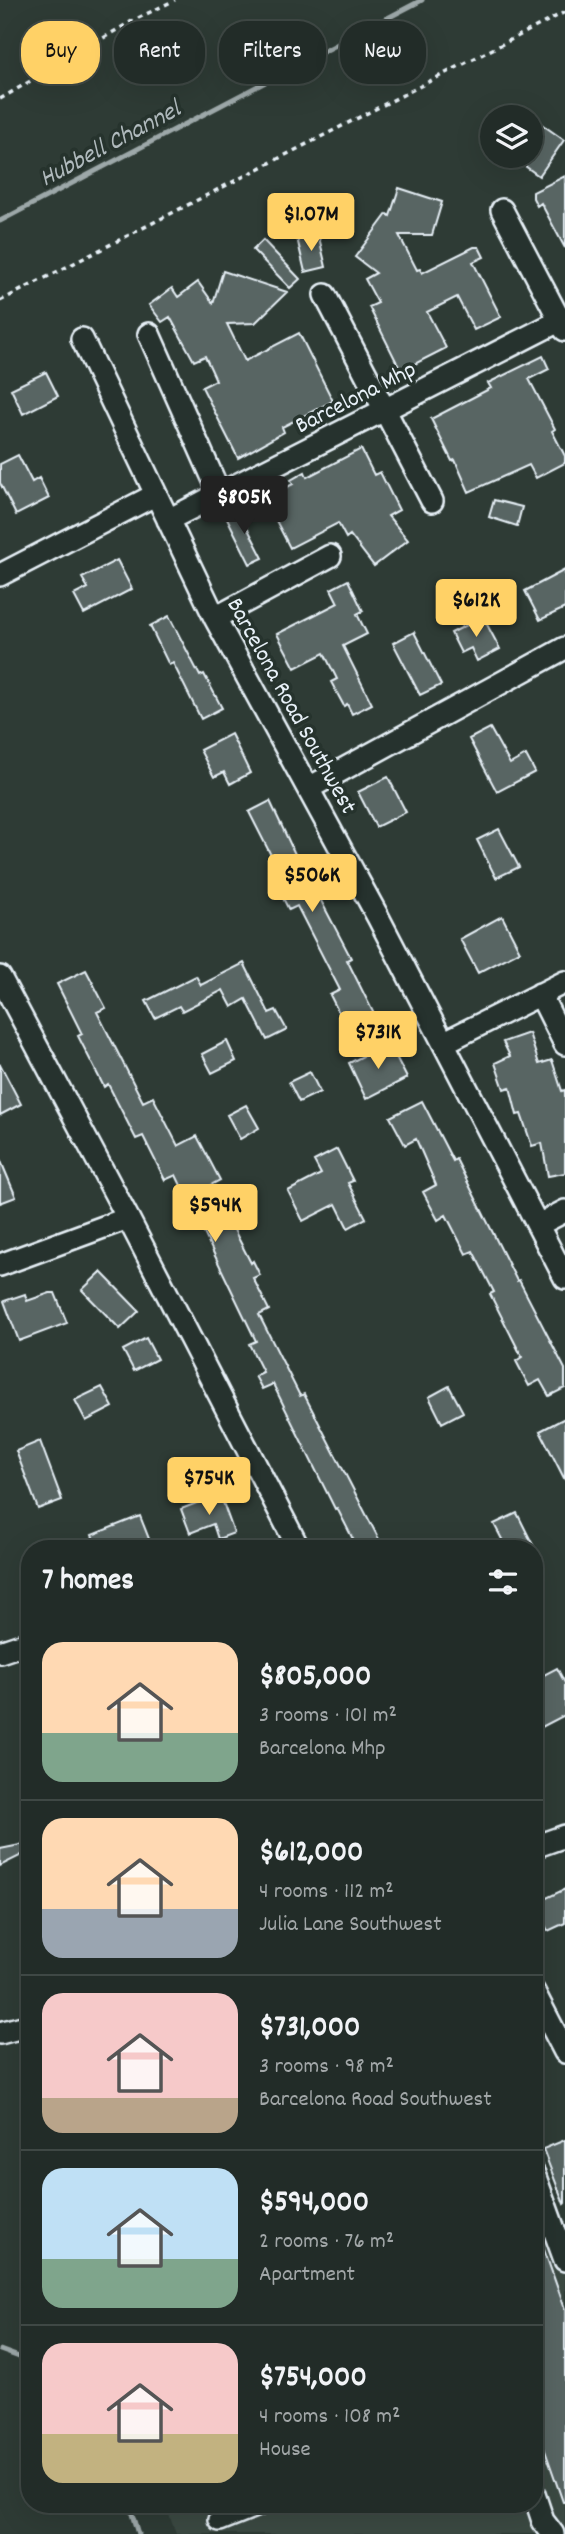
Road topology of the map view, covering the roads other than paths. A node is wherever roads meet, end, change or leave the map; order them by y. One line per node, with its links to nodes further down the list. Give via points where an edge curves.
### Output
1 (502, 210): 3 (street)
2 (325, 295): 6 (street)
3 (563, 323): 6 (street, Barcelona Mhp)
4 (149, 334): 7 (street)
5 (82, 339): 8 (street, Barcelona Road Southwest)
6 (386, 410): 7 (street, Barcelona Mhp); 9 (street)
7 (220, 494): 10 (street, Barcelona Mhp)
8 (155, 495): 10 (street, Barcelona Road Southwest); 12 (street)
9 (432, 501)
10 (168, 520): 13 (street, Barcelona Road Southwest)
11 (330, 556): 13 (street)
12 (0, 575)
13 (215, 618): 15 (street, Barcelona Road Southwest)
14 (565, 648): 15 (street)
15 (309, 788): 19 (street, Barcelona Road Southwest)
16 (0, 977): 22 (street)
17 (565, 982): 18 (street)
18 (540, 994): 19 (street); 20 (street)
19 (444, 1042): 23 (street, Barcelona Road Southwest)
20 (565, 1044)
21 (565, 1211): 23 (street)
22 (128, 1218): 24 (street); 26 (street)
23 (538, 1225): 25 (street, Barcelona Road Southwest)
24 (0, 1265)
25 (565, 1278)
26 (294, 1540)
27 (21, 1645): 28 (street)
28 (0, 1652)
29 (565, 1836): 30 (street)
30 (543, 1844)
31 (543, 2009): 34 (street)
32 (21, 2027): 33 (street)
33 (0, 2033)
34 (565, 2052)
35 (543, 2199): 36 (street)
36 (565, 2260)
37 (540, 2513): 38 (street)
38 (553, 2534)

